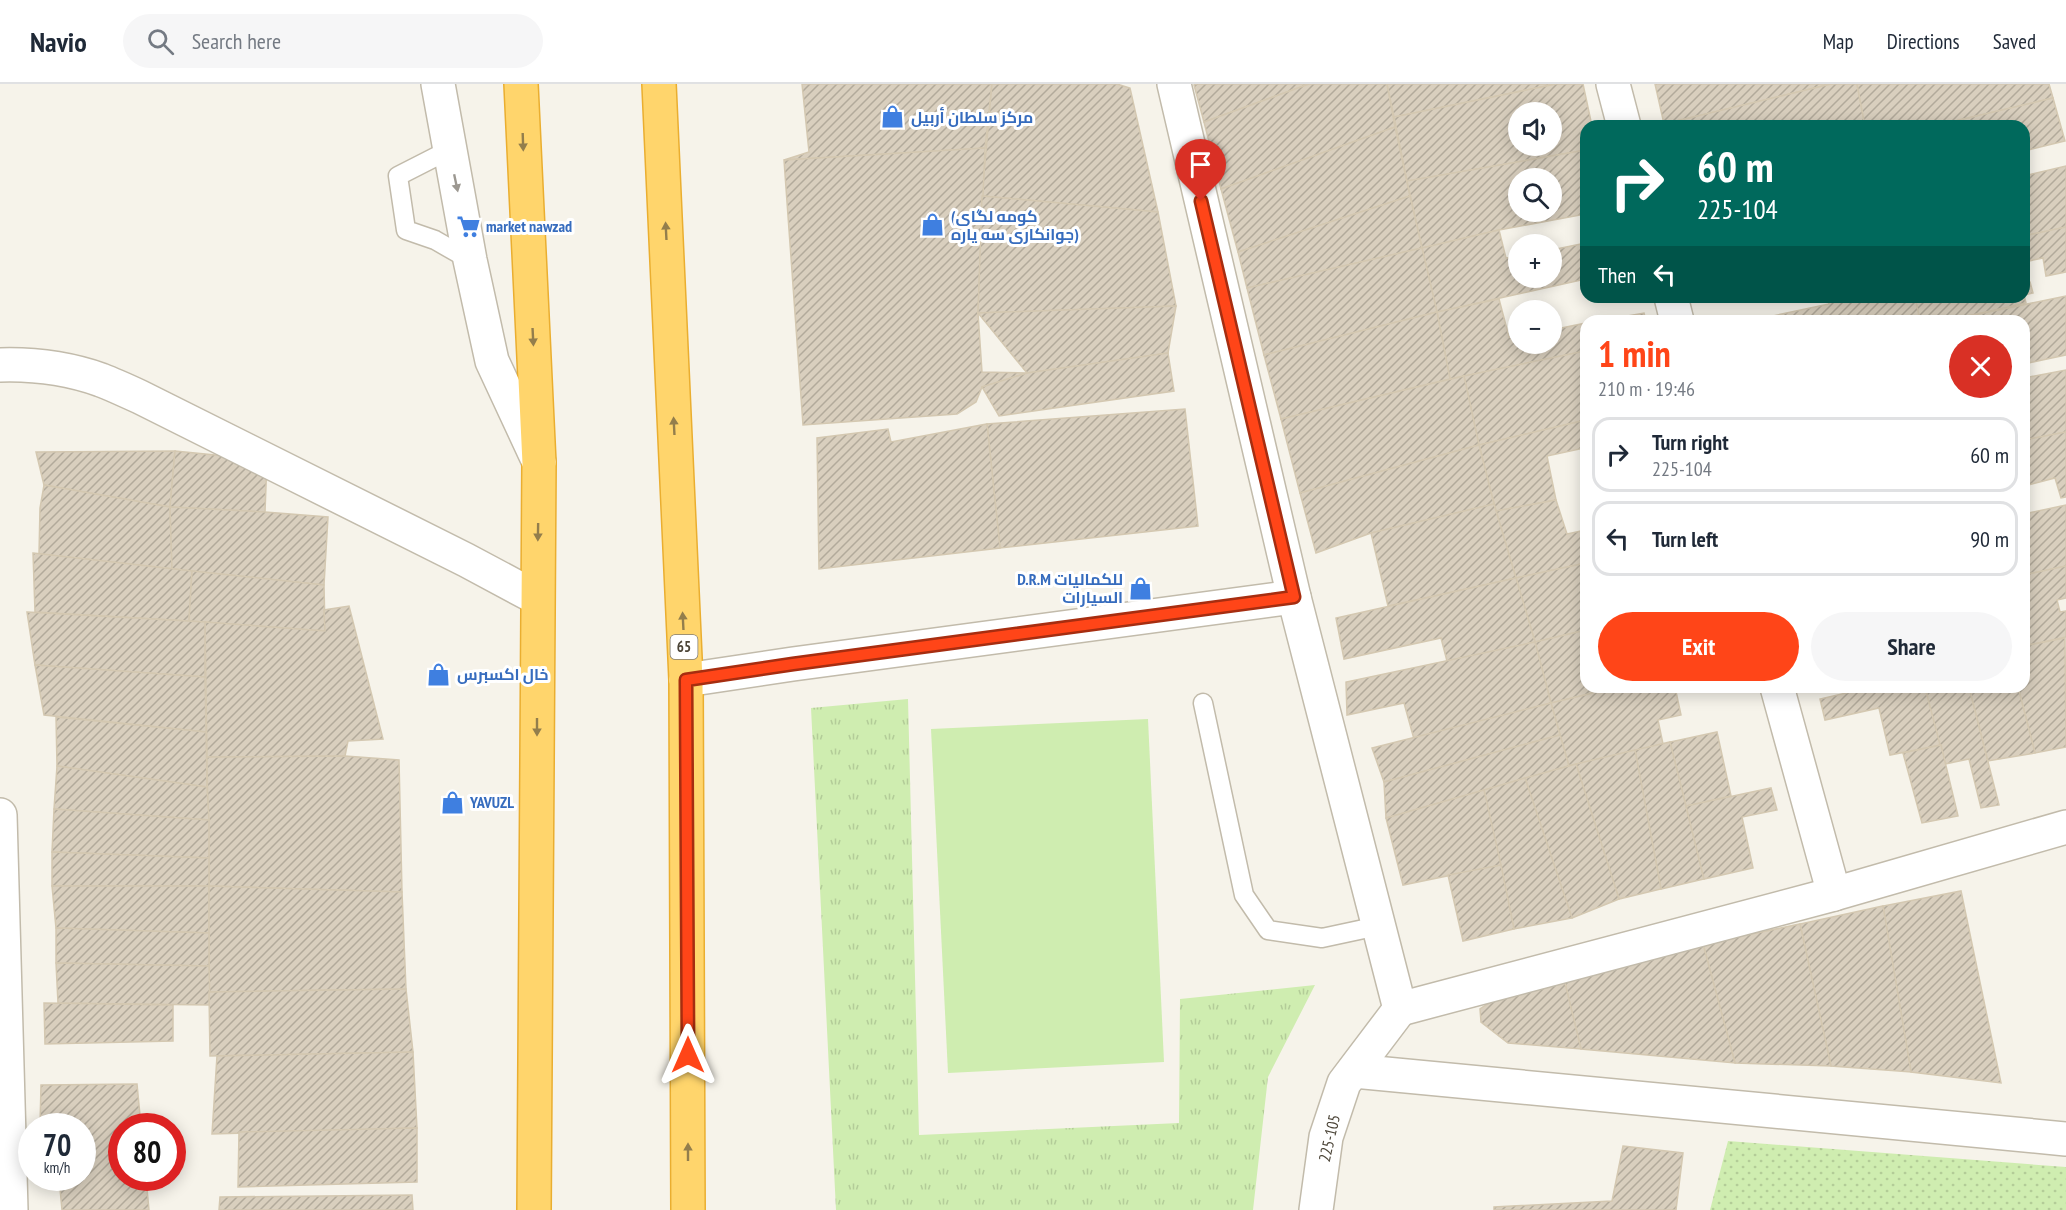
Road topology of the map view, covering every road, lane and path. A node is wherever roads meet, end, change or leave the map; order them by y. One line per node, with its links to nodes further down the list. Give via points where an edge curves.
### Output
1 (438, 84): 7 (street)
2 (521, 84): 10 (highway, one-way to 10)
3 (659, 84): 13 (highway, 65, one-way to 3)
4 (1174, 84): 11 (street)
5 (1613, 84): 6 (street)
6 (1622, 120)
7 (449, 150): 8 (street, one-way to 8); 8 (lane, via 398,176 406,230 435,240)
8 (470, 260): 10 (street, via 492,361)
9 (0, 365): 12 (street, via 60,370 99,379 130,392)
10 (539, 463): 12 (highway, one-way to 12)
11 (1294, 597): 13 (street); 19 (street)
12 (537, 598): 24 (highway, one-way to 24)
13 (686, 680): 25 (highway, 65, one-way to 13)
14 (1780, 693): 18 (street)
15 (1203, 703): 19 (lane, via 1244,895 1268,930 1322,938)
16 (0, 815): 23 (street)
17 (2066, 828): 18 (street)
18 (1834, 894): 20 (street)
19 (1378, 926): 20 (street)
20 (1400, 1009): 21 (street, 225-105)
21 (1354, 1071): 22 (street); 26 (street, 225-105, via 1344,1083 1326,1137)
22 (2066, 1138)
23 (11, 1210)
24 (534, 1210)
25 (688, 1210)
26 (1316, 1210)

